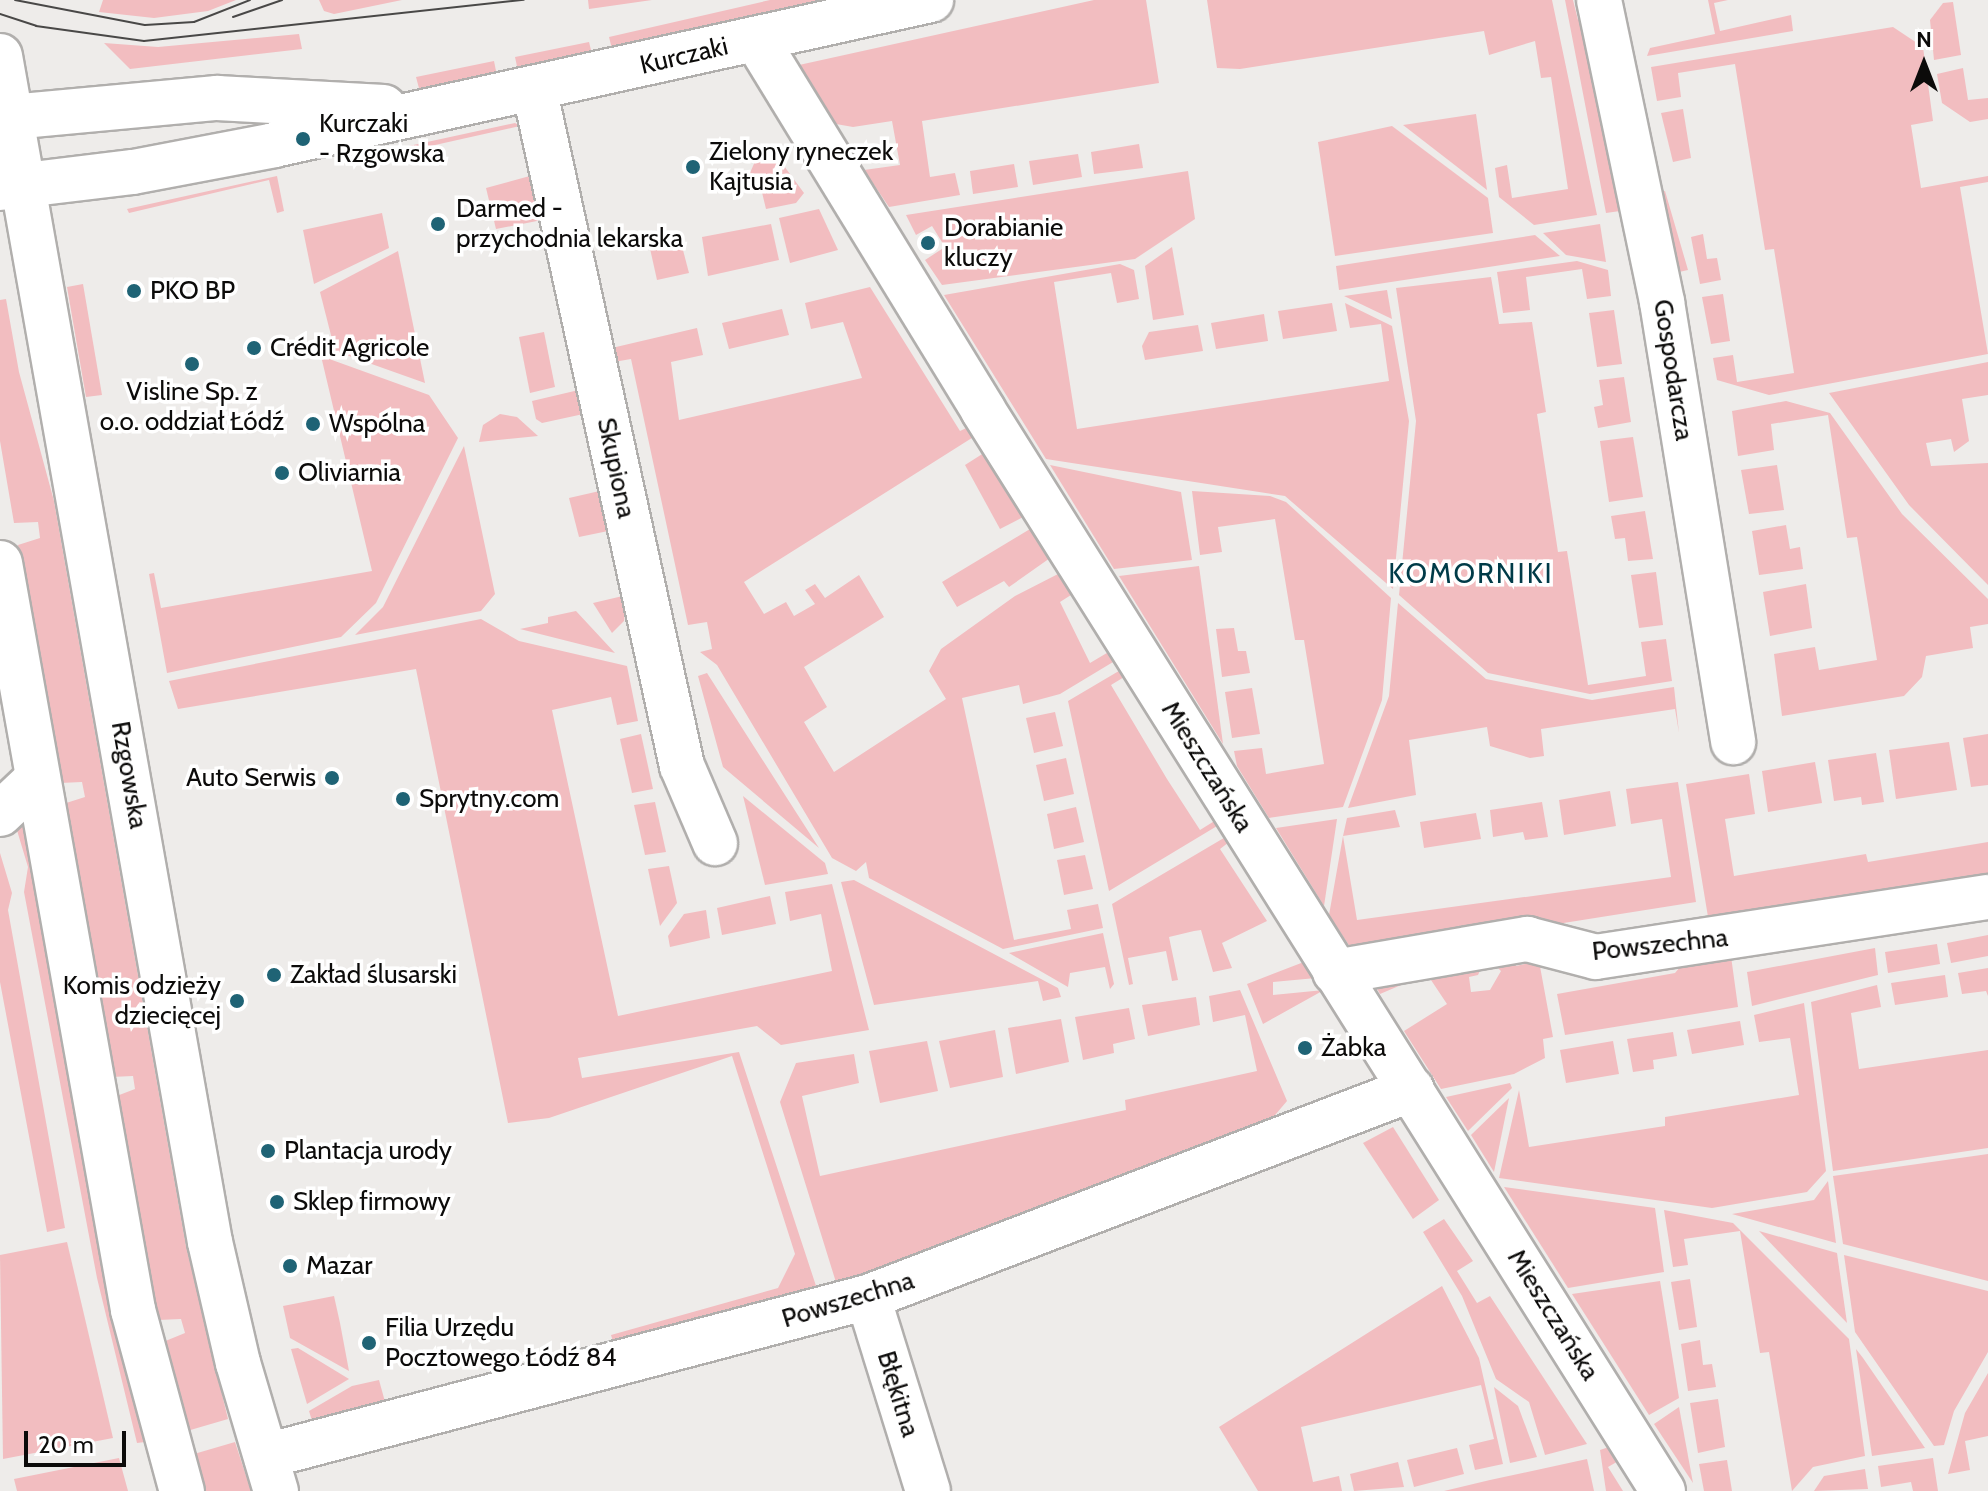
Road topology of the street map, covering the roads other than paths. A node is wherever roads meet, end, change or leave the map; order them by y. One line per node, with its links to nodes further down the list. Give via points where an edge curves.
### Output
1 (931, 0): 3 (street, Kurczaki)
2 (1599, 0): 10 (street, Gospodarcza, via 1662,302)
3 (756, 39): 5 (street, Kurczaki); 15 (street, Mieszczańska)
4 (0, 56): 7 (street, Rzgowska)
5 (534, 88): 6 (street, Kurczaki); 13 (street, Skupiona, via 682,766)
6 (437, 110): 7 (street, Kurczaki, via 217,98); 8 (street, Kurczaki, via 259,148)
7 (6, 118): 8 (street, Rzgowska)
8 (13, 188): 18 (street, Rzgowska, via 208,1229 238,1363)
9 (0, 563): 11 (street)
10 (1733, 742)
11 (37, 779): 12 (street); 19 (street, via 133,1310)
12 (0, 814)
13 (715, 843)
14 (1988, 897): 15 (street, Powszechna, via 1596,957 1527,939)
15 (1335, 972): 16 (street, Mieszczańska)
16 (1412, 1089): 17 (street, Powszechna); 21 (street, Mieszczańska)
17 (868, 1297): 18 (street, Powszechna); 20 (street, Błękitna)
18 (271, 1474)
19 (182, 1491)
20 (928, 1491)
21 (1663, 1491)

